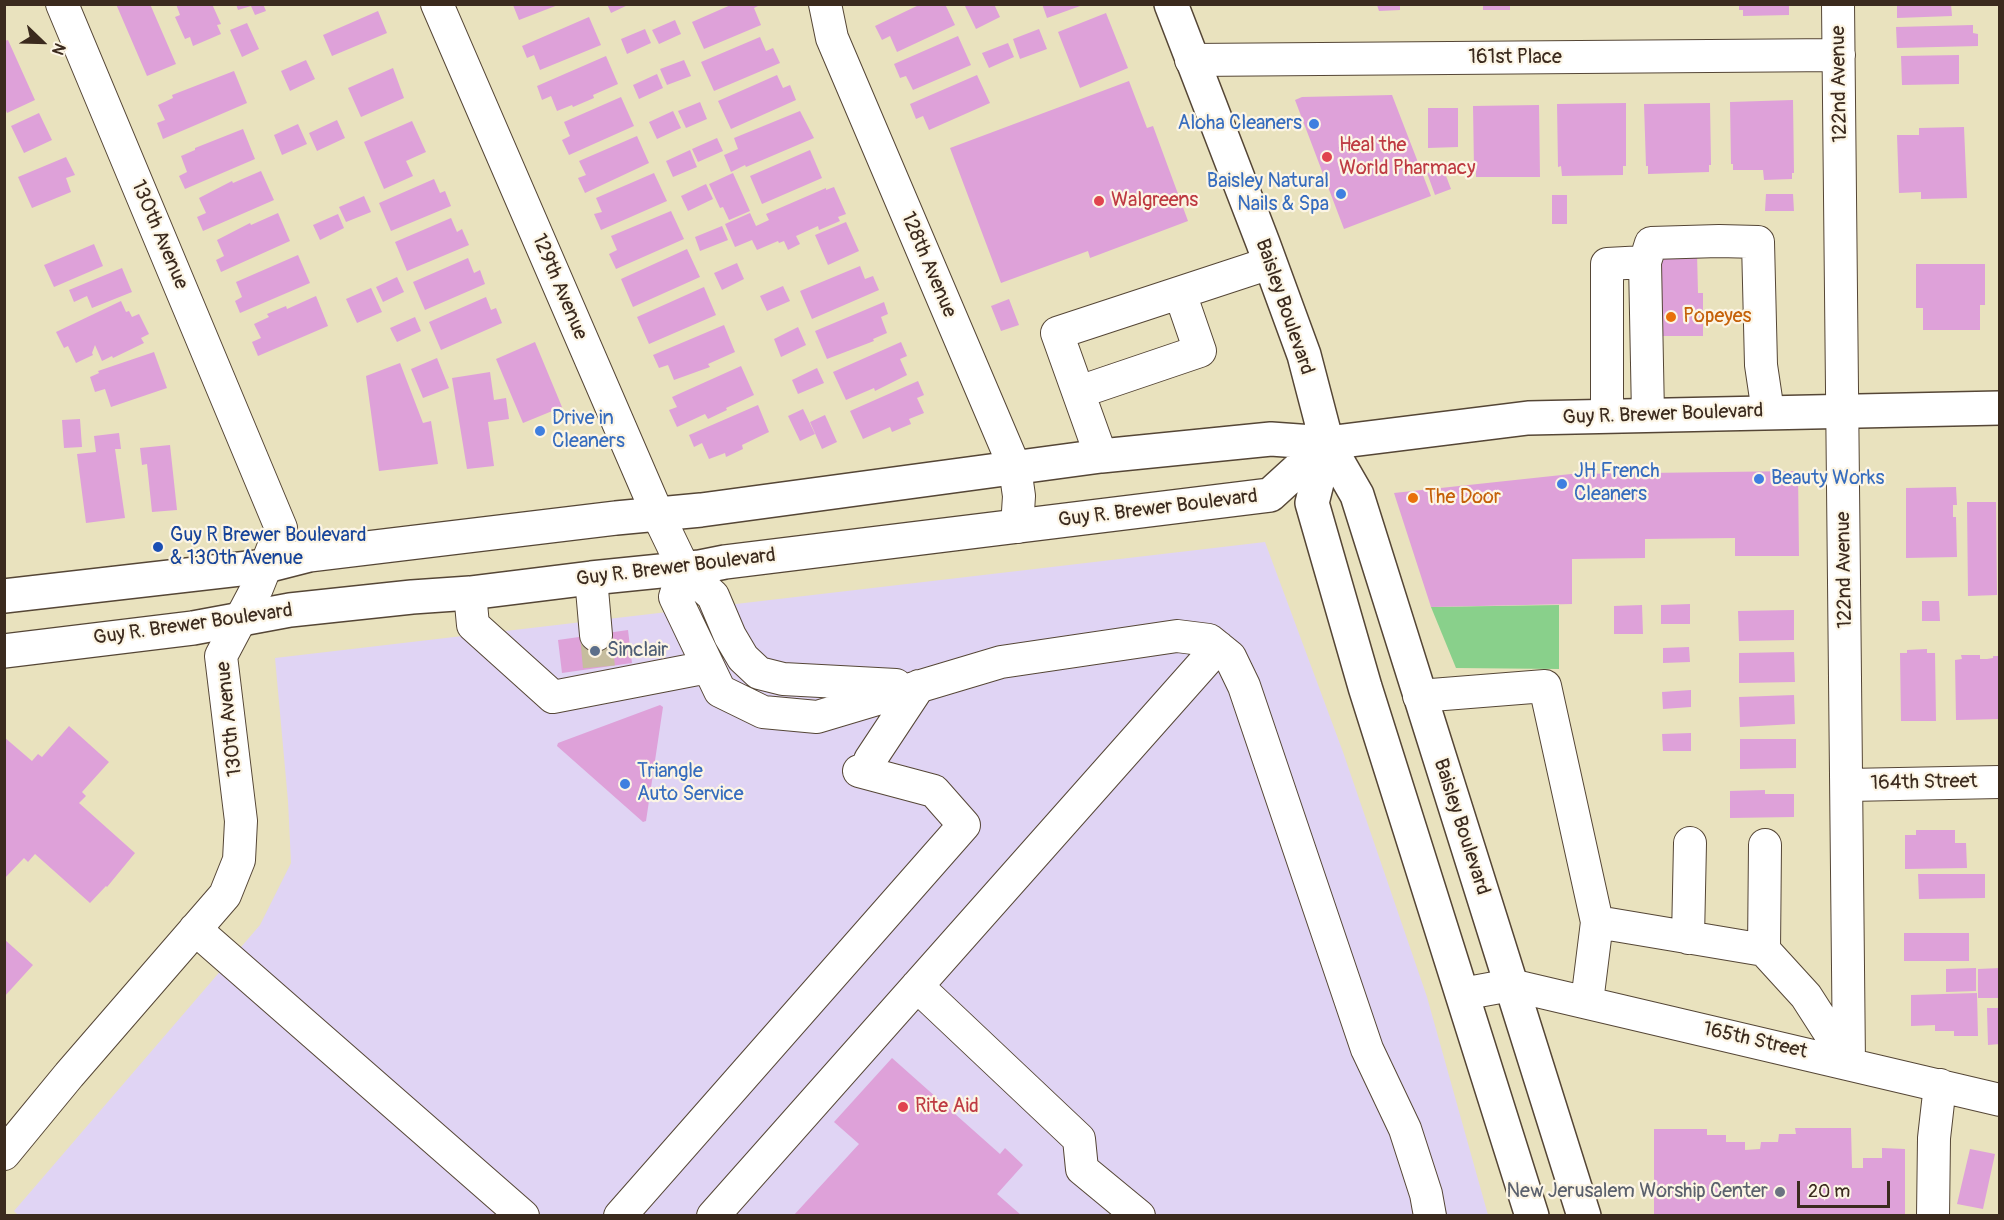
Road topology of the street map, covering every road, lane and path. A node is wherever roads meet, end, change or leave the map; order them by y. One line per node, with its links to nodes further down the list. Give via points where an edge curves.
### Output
1 (62, 4): 22 (street, 130th Avenue, via 281,528)
2 (437, 4): 20 (street, 129th Avenue)
3 (825, 4): 19 (street, 128th Avenue, via 832,38)
4 (1171, 4): 7 (main road, Baisley Boulevard)
5 (1838, 4): 6 (street, 122nd Avenue)
6 (1839, 55): 7 (street, 161st Place); 13 (street, 122nd Avenue)
7 (1191, 60): 9 (main road, Baisley Boulevard)
8 (1645, 262): 14 (street, via 1651,243 1758,242 1761,365); 15 (street); 16 (street, via 1608,264)
9 (1270, 263): 10 (street); 17 (main road, Baisley Boulevard, via 1304,355)
10 (1180, 293): 11 (street, via 1200,351); 11 (street, via 1057,333)
11 (1079, 392): 18 (street)
12 (2000, 408): 13 (main road, Guy R. Brewer Boulevard)
13 (1844, 410): 14 (main road, Guy R. Brewer Boulevard); 35 (street, 122nd Avenue)
14 (1768, 412): 15 (main road, Guy R. Brewer Boulevard)
15 (1648, 415): 16 (main road, Guy R. Brewer Boulevard)
16 (1607, 416): 17 (main road, Guy R. Brewer Boulevard, via 1528,418)
17 (1327, 443): 18 (main road, Guy R. Brewer Boulevard, via 1271,439); 21 (main road, Guy R. Brewer Boulevard, via 1270,495); 33 (main road, Baisley Boulevard, via 1357,495); 44 (main road, Baisley Boulevard, via 1312,503 1365,687)
18 (1101, 456): 19 (main road, Guy R. Brewer Boulevard)
19 (1015, 468): 20 (main road, Guy R. Brewer Boulevard); 21 (street, 128th Avenue, via 1019,496)
20 (658, 515): 22 (main road, Guy R. Brewer Boulevard, via 309,555); 23 (street, 129th Avenue)
21 (1017, 527): 23 (main road, Guy R. Brewer Boulevard)
22 (266, 566): 26 (main road, Guy R. Brewer Boulevard); 27 (street, 130th Avenue)
23 (684, 569): 24 (main road, Guy R. Brewer Boulevard); 31 (street, via 675,597); 32 (street, via 713,596 730,636 743,657 759,672 783,679)
24 (591, 578): 25 (main road, Guy R. Brewer Boulevard); 28 (street)
25 (470, 593): 27 (main road, Guy R. Brewer Boulevard, via 290,610); 31 (street, via 473,625 553,697 600,678)
26 (4, 596)
27 (240, 620): 30 (main road, Guy R. Brewer Boulevard); 39 (street, 130th Avenue, via 221,656 241,821 239,860 225,895)
28 (596, 635)
29 (1218, 647): 32 (street, via 1209,640 1178,636 1001,662); 43 (street); 50 (street, via 1230,657 1244,686 1367,1049 1405,1129)
30 (4, 651)
31 (708, 667): 32 (street, via 720,691 763,712 817,717)
32 (919, 686): 52 (street, via 864,766 934,791 964,825)
33 (1419, 696): 38 (street, via 1545,686); 42 (main road, Baisley Boulevard)
34 (2000, 782): 35 (street, 164th Street)
35 (1848, 784): 46 (street, 122nd Avenue)
36 (1690, 843): 40 (street)
37 (1765, 845): 41 (street)
38 (1597, 922): 40 (street); 45 (street)
39 (195, 929): 49 (street, 130th Avenue); 51 (street)
40 (1688, 938): 41 (street)
41 (1764, 950): 46 (street, via 1806,996)
42 (1511, 985): 44 (street); 45 (street, 165th Street); 56 (main road, Baisley Boulevard)
43 (917, 986): 53 (street); 54 (street, via 1079,1139 1082,1169)
44 (1462, 994): 55 (main road, Baisley Boulevard)
45 (1587, 1002): 46 (street, 165th Street)
46 (1849, 1063): 47 (street, 165th Street)
47 (1940, 1085): 48 (street, 165th Street); 57 (street, via 1934,1138)
48 (2000, 1100)
49 (4, 1154)
50 (1421, 1208)
51 (523, 1215)
52 (620, 1215)
53 (713, 1215)
54 (1139, 1215)
55 (1532, 1215)
56 (1584, 1215)
57 (1933, 1215)

